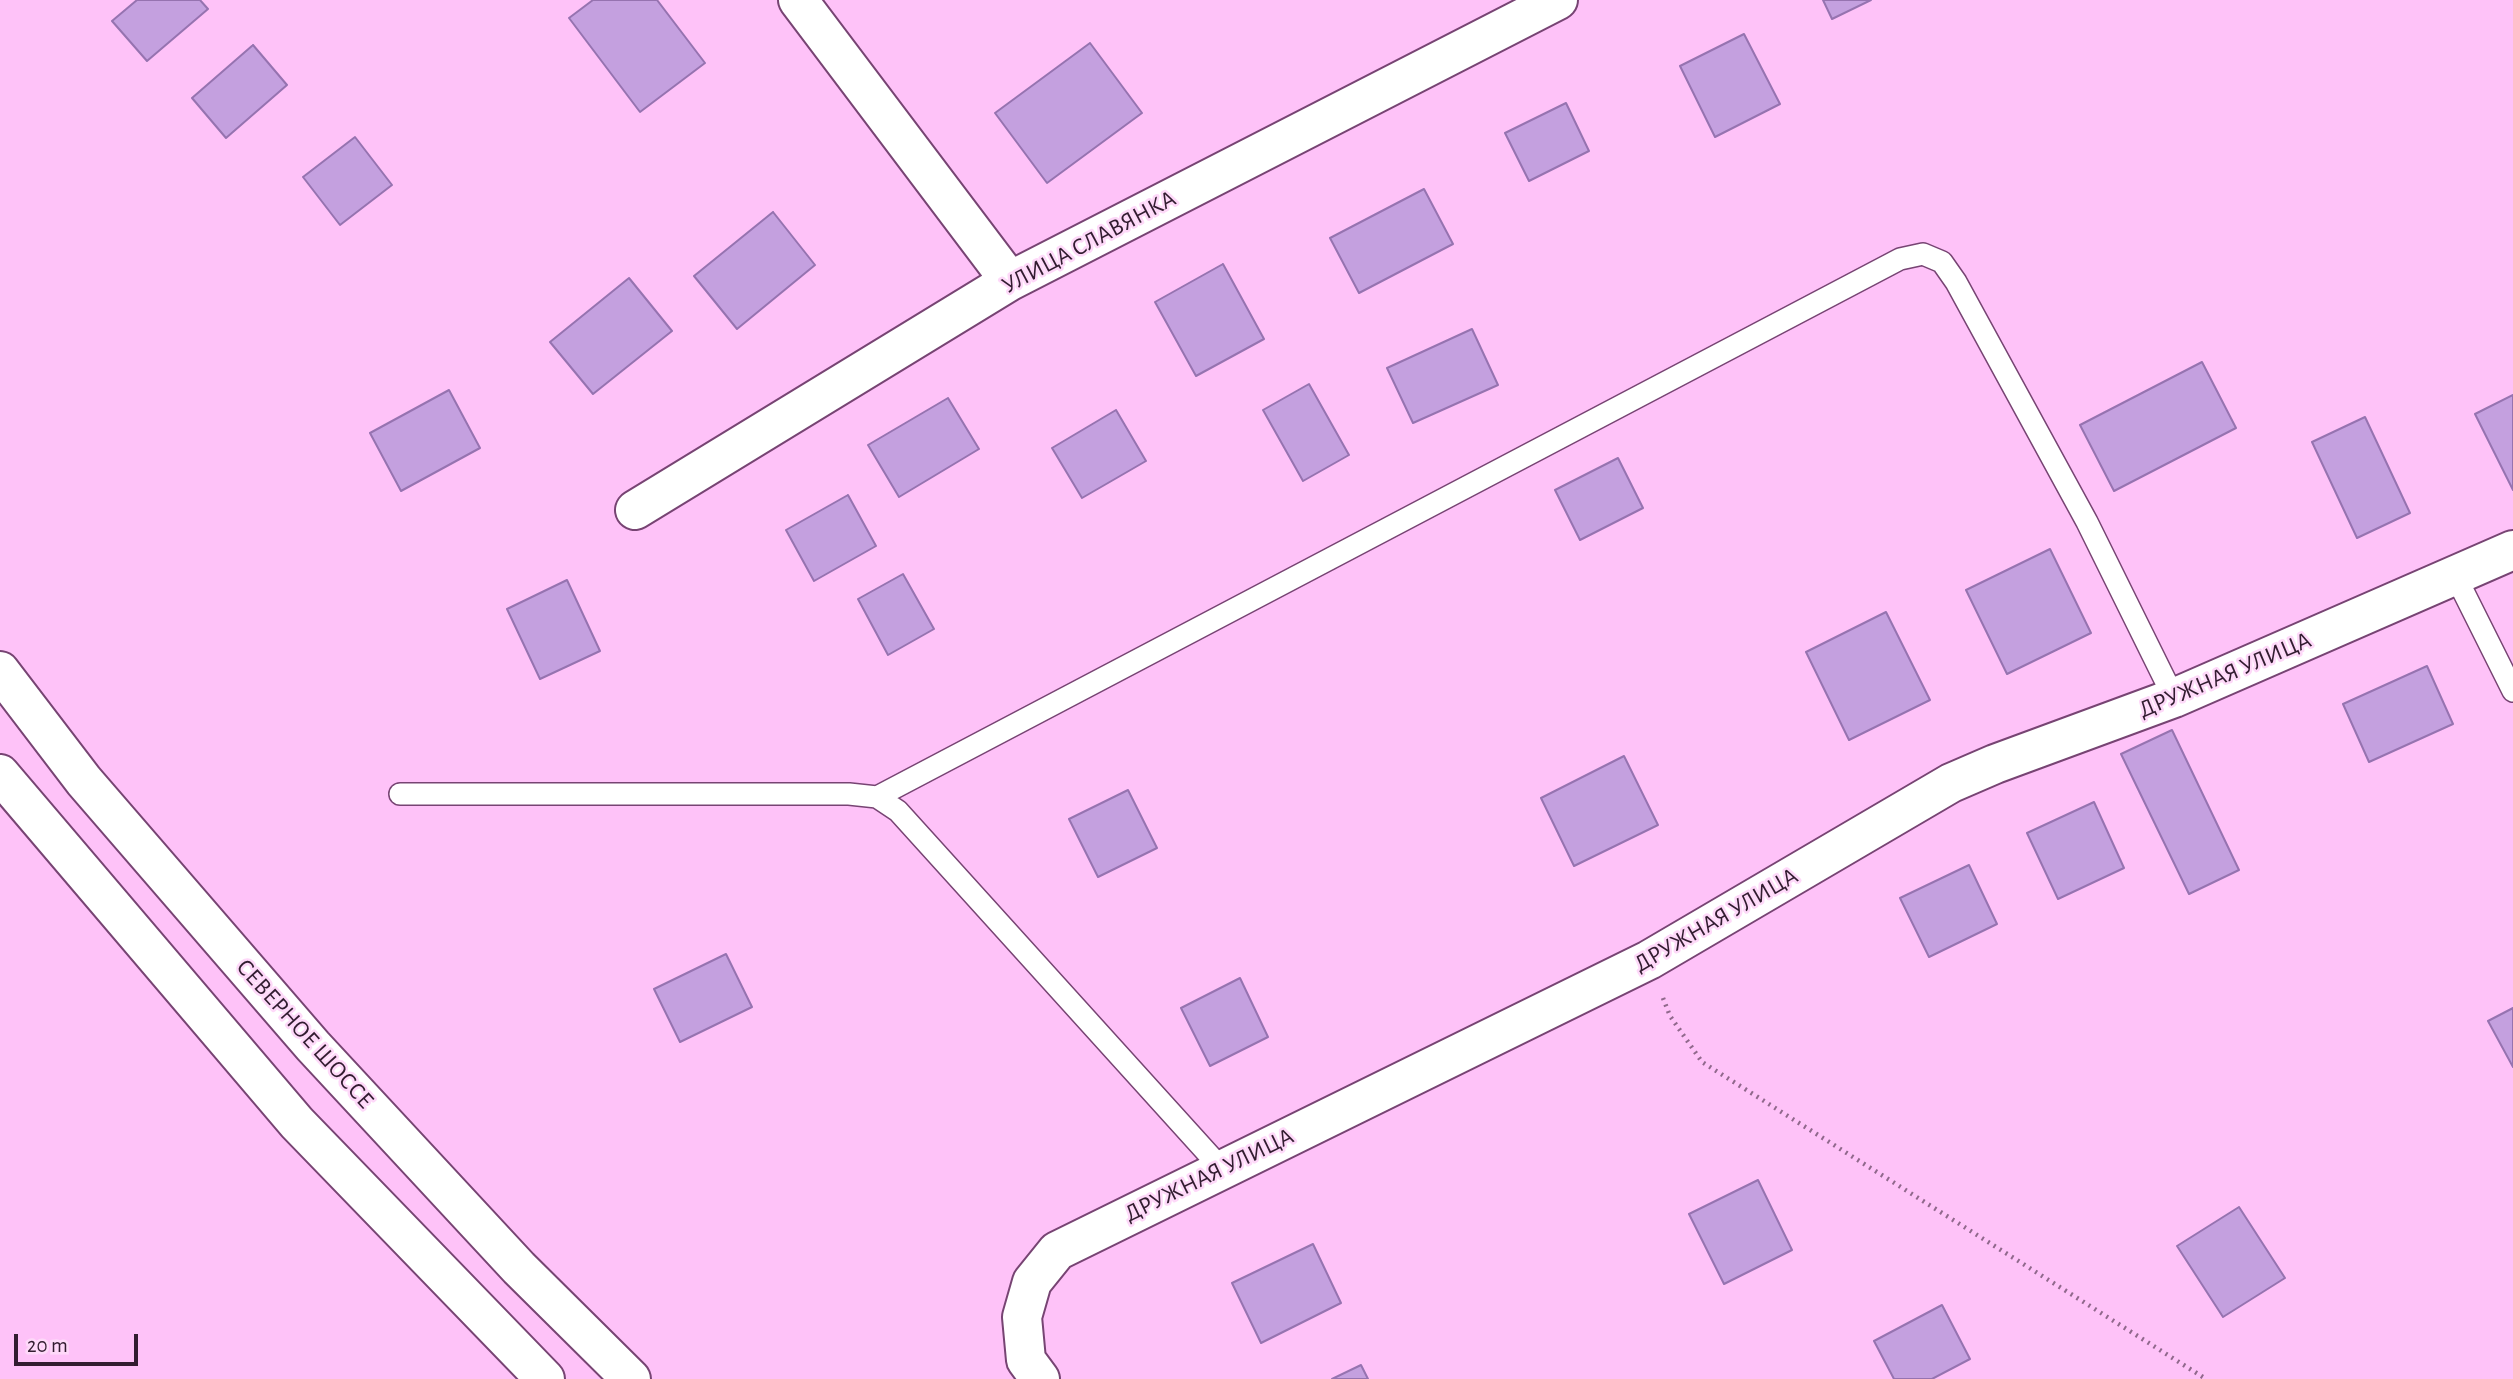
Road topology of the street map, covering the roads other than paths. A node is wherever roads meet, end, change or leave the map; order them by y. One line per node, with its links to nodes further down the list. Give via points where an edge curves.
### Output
1 (798, 0): 3 (street)
2 (1558, 0): 3 (street, УЛИЦА СЛАВЯНКА)
3 (1010, 281): 4 (street, УЛИЦА СЛАВЯНКА)
4 (635, 510)
5 (2513, 550): 6 (street, ДРУЖНАЯ УЛИЦА)
6 (2456, 577): 8 (lane); 9 (street, ДРУЖНАЯ УЛИЦА)
7 (0, 671): 15 (street, СЕВЕРНОЕ ШОССЕ, via 84,781 313,1046 519,1268)
8 (2513, 691)
9 (2174, 698): 12 (lane, via 2087,522 1956,282 1942,262 1923,254 1900,259); 13 (street, ДРУЖНАЯ УЛИЦА, via 1951,783 1649,960)
10 (0, 774): 14 (street, via 297,1123)
11 (400, 794): 12 (lane)
12 (877, 797): 13 (lane, via 898,811)
13 (1221, 1168): 16 (street, ДРУЖНАЯ УЛИЦА, via 1057,1251 1032,1282 1022,1317 1026,1360)
14 (545, 1379)
15 (631, 1379)
16 (1040, 1379)

